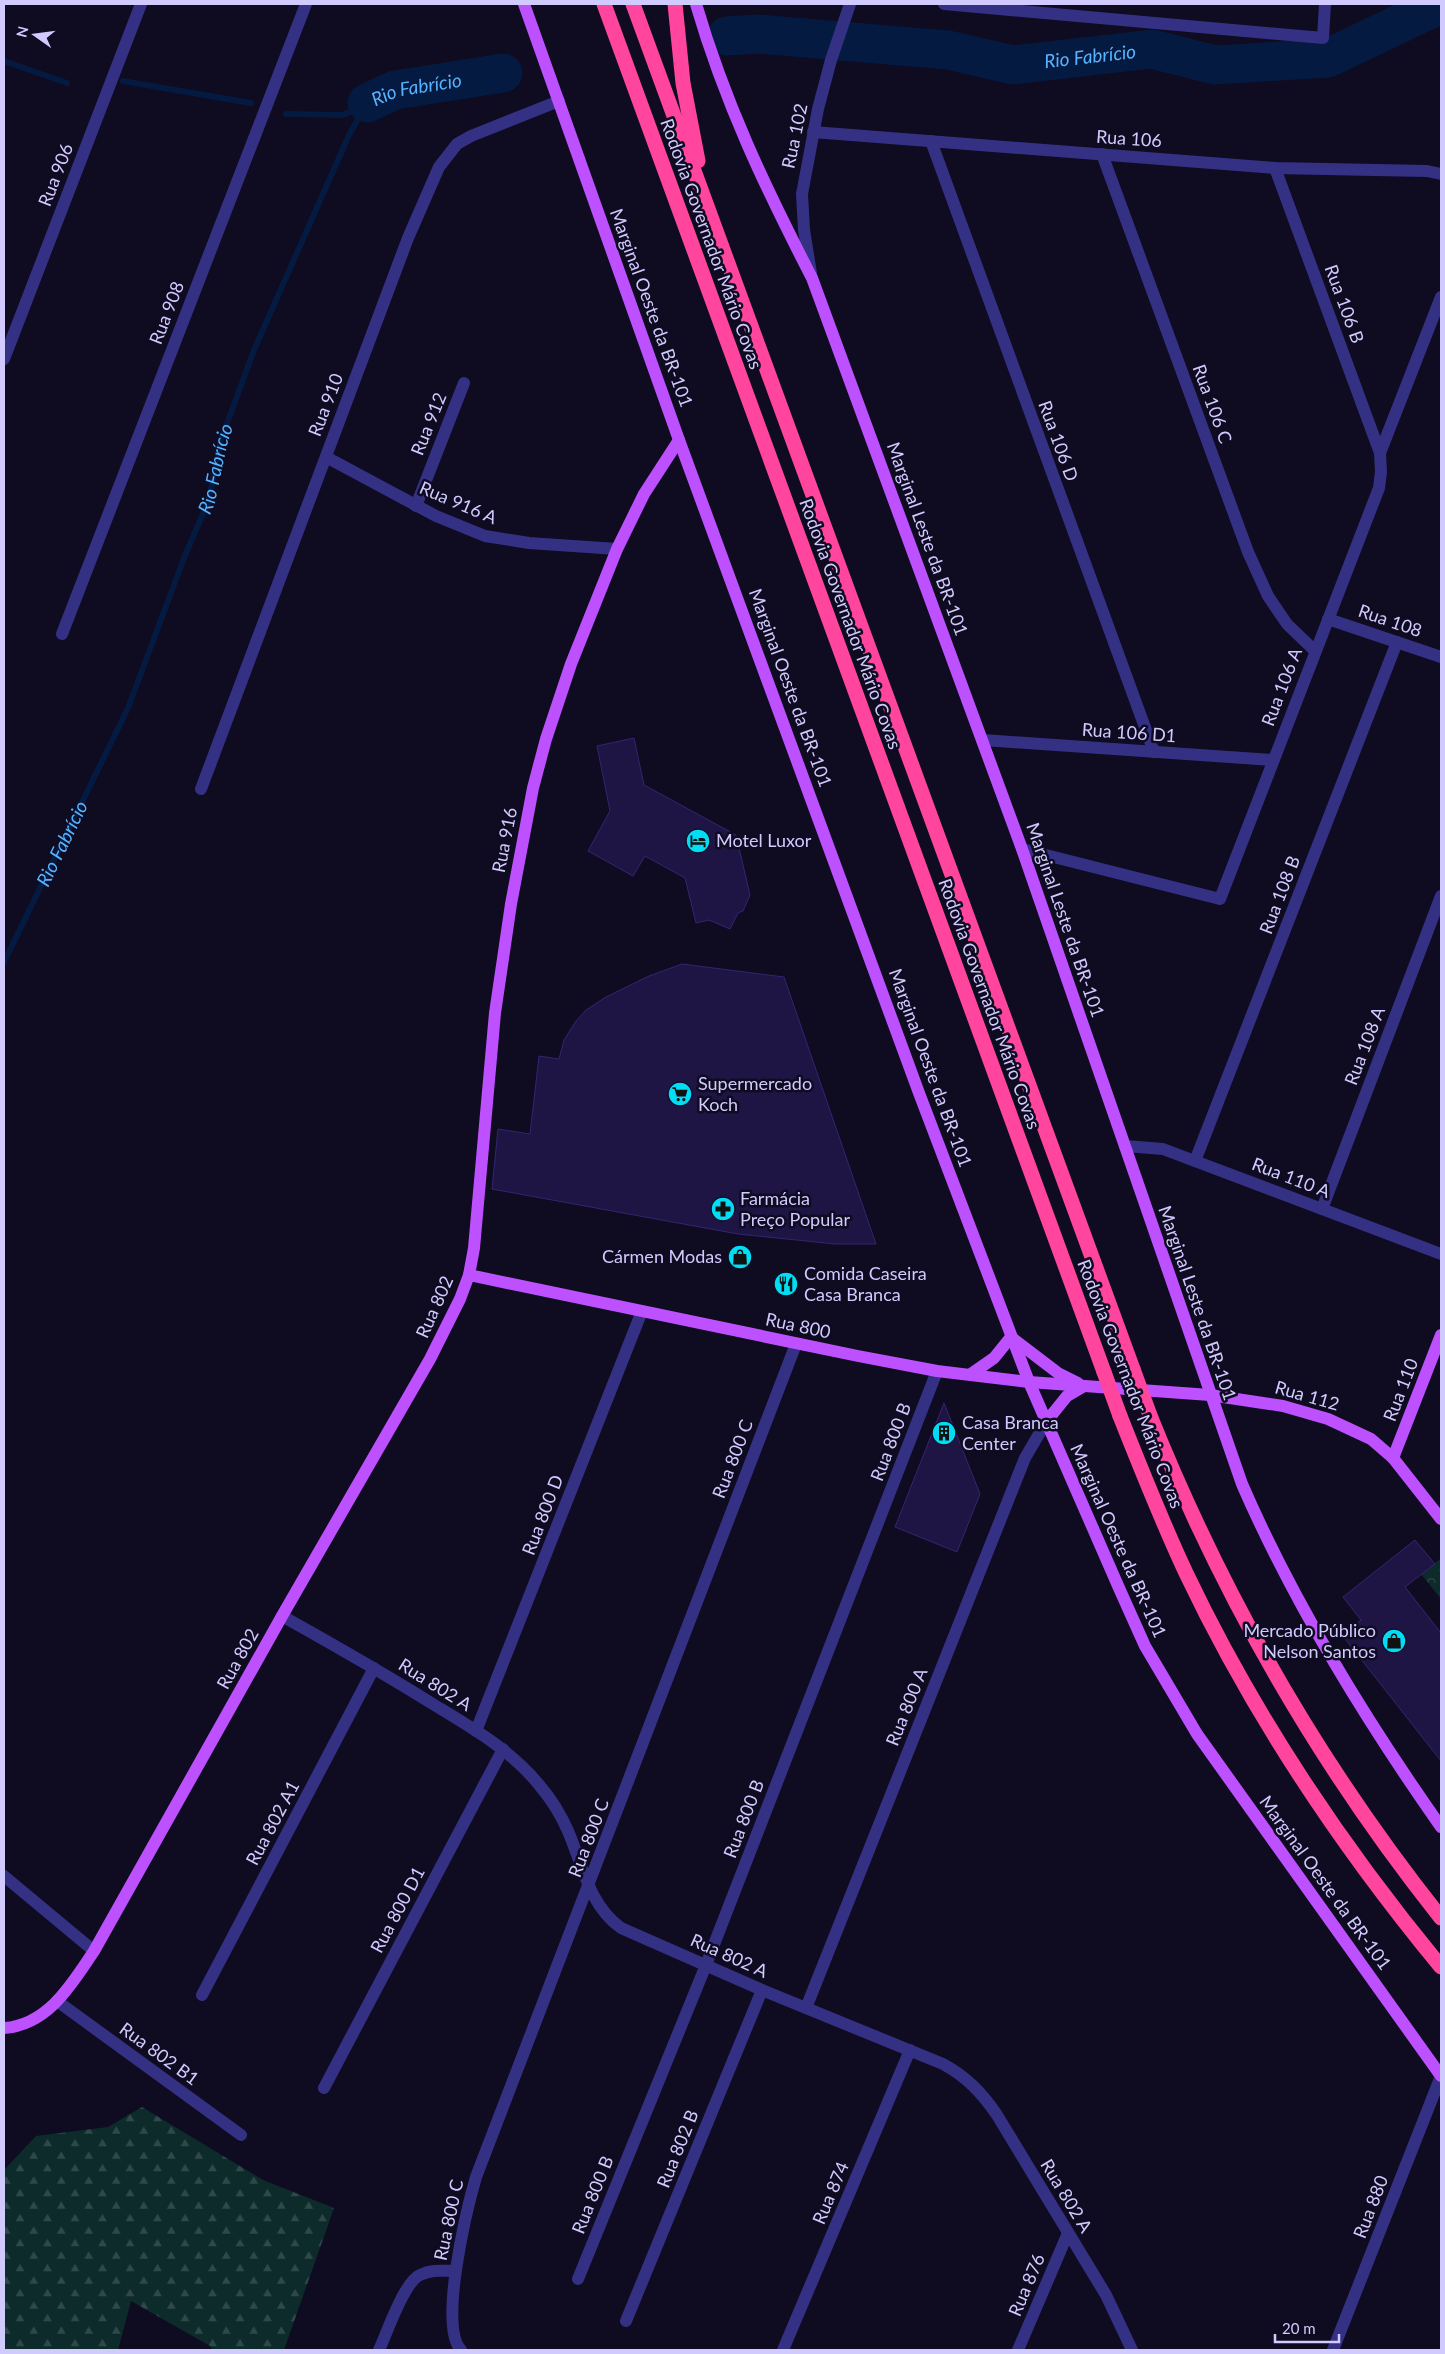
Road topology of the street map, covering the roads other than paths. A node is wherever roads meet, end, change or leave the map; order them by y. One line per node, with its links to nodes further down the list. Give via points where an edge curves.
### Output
1 (141, 4): 20 (street, Rua 906)
2 (306, 4): 28 (street, Rua 908)
3 (524, 4): 11 (main road, Marginal Oeste da BR-101)
4 (604, 4): 66 (highway, Rodovia Governador Mário Covas, bridge, via 1153,1501 1246,1686 1321,1806)
5 (633, 4): 17 (highway, Rodovia Governador Mário Covas)
6 (675, 4): 17 (highway, via 683,83)
7 (696, 4): 18 (main road, Marginal Leste da BR-101, via 741,135)
8 (850, 4): 12 (street, Rua 102, via 830,60)
9 (944, 4): 10 (street, via 1323,38)
10 (1325, 4)
11 (559, 102): 22 (main road, Marginal Oeste da BR-101); 24 (street, Rua 910, via 471,136 457,144 439,167 408,238)
12 (813, 132): 13 (street, Rua 106); 18 (street, Rua 102, via 802,194)
13 (930, 141): 14 (street, Rua 106); 33 (street, Rua 106 D)
14 (1102, 154): 15 (street, Rua 106); 30 (street, Rua 106 C, via 1248,552 1268,596 1287,624)
15 (1275, 168): 16 (street, Rua 106); 23 (street, Rua 106 B)
16 (1441, 174)
17 (706, 206): 63 (highway, Rodovia Governador Mário Covas, bridge, via 1151,1418 1199,1531 1255,1642 1286,1695 1366,1818)
18 (812, 278): 32 (main road, Marginal Leste da BR-101)
19 (1441, 298): 23 (street, Rua 106 A)
20 (4, 359)
21 (464, 383): 25 (street, Rua 912)
22 (679, 440): 26 (main road, Rua 916, via 644,494); 45 (main road, Marginal Oeste da BR-101)
23 (1380, 453): 27 (street, Rua 106 A, via 1378,488)
24 (326, 457): 25 (street, Rua 916 A); 35 (street, Rua 910)
25 (416, 506): 26 (street, Rua 916 A, via 485,536 529,543)
26 (617, 549): 42 (main road, Rua 916, via 546,738 527,815 496,1013 478,1216)
27 (1328, 619): 29 (street, Rua 108); 30 (street, Rua 106 A)
28 (62, 634)
29 (1397, 642): 31 (street, Rua 108); 39 (street, Rua 108 B)
30 (1315, 650): 34 (street, Rua 106 A)
31 (1441, 657)
32 (983, 740): 33 (street, Rua 106 D1); 36 (main road, Marginal Leste da BR-101)
33 (1154, 752): 34 (street, Rua 106 D1)
34 (1273, 760): 36 (street, Rua 106 A, via 1220,898)
35 (200, 789)
36 (1022, 849): 38 (main road, Marginal Leste da BR-101)
37 (1441, 896): 40 (street, Rua 108 A)
38 (1126, 1146): 39 (street, Rua 110 A, via 1163,1149); 52 (main road, Marginal Leste da BR-101)
39 (1195, 1161): 40 (street, Rua 110 A)
40 (1322, 1209): 41 (street, Rua 110 A)
41 (1441, 1254)
42 (469, 1275): 43 (main road, Rua 800); 56 (main road, Rua 802, via 422,1374)
43 (642, 1311): 46 (main road, Rua 800); 58 (street, Rua 800 D)
44 (1441, 1334): 54 (main road, Rua 110)
45 (1011, 1337): 48 (main road, via 994,1358); 49 (main road, Marginal Oeste da BR-101); 50 (main road, via 1058,1373)
46 (796, 1344): 47 (main road, Rua 800); 62 (street, Rua 800 C)
47 (937, 1371): 48 (main road, Rua 800); 65 (street, Rua 800 B)
48 (971, 1374): 49 (main road, Rua 800)
49 (1028, 1382): 50 (main road, Rua 800); 53 (main road, Marginal Oeste da BR-101)
50 (1084, 1386): 51 (main road, Rua 800); 53 (main road, via 1067,1396)
51 (1124, 1390): 52 (main road, Rua 112)
52 (1210, 1395): 54 (main road, Rua 112, via 1260,1401 1328,1419 1371,1439); 60 (main road, Marginal Leste da BR-101, via 1262,1532 1297,1600 1365,1713)
53 (1046, 1422): 70 (street, Rua 800 A, via 1025,1458); 73 (main road, Marginal Oeste da BR-101, via 1132,1616 1175,1700)
54 (1393, 1458): 55 (main road, Rua 112)
55 (1441, 1519)
56 (282, 1616): 57 (street, Rua 802 A); 64 (main road, Rua 802)
57 (374, 1668): 58 (street, Rua 802 A); 68 (street, Rua 802 A1)
58 (476, 1731): 59 (street, Rua 802 A)
59 (503, 1749): 62 (street, Rua 802 A, via 523,1766 556,1808 568,1830); 74 (street, Rua 800 D1)
60 (1441, 1827)
61 (4, 1876): 64 (street)
62 (588, 1888): 65 (street, Rua 802 A, via 610,1920 622,1928); 77 (street, Rua 800 C, via 476,2177)
63 (1441, 1918)
64 (94, 1951): 69 (main road, Rua 802)
65 (706, 1965): 67 (street, Rua 802 A); 78 (street, Rua 800 B)
66 (1441, 1967)
67 (762, 1990): 70 (street, Rua 802 A); 79 (street, Rua 802 B)
68 (202, 1995)
69 (57, 2001): 71 (main road, Rua 802, via 32,2021); 75 (street, Rua 802 B1)
70 (806, 2008): 72 (street, Rua 802 A)
71 (4, 2028)
72 (910, 2050): 76 (street, Rua 802 A, via 943,2064 976,2088 997,2115); 82 (street, Rua 874)
73 (1441, 2076): 85 (street, Rua 880)
74 (324, 2088)
75 (241, 2135)
76 (1068, 2233): 83 (street, Rua 876); 84 (street, Rua 802 A, via 1106,2295)
77 (455, 2271): 80 (street, via 433,2270 418,2275 407,2289); 81 (street, Rua 800 C, via 453,2332 456,2345)
78 (578, 2279)
79 (626, 2321)
80 (379, 2350)
81 (461, 2350)
82 (783, 2350)
83 (1018, 2350)
84 (1132, 2350)
85 (1334, 2350)

